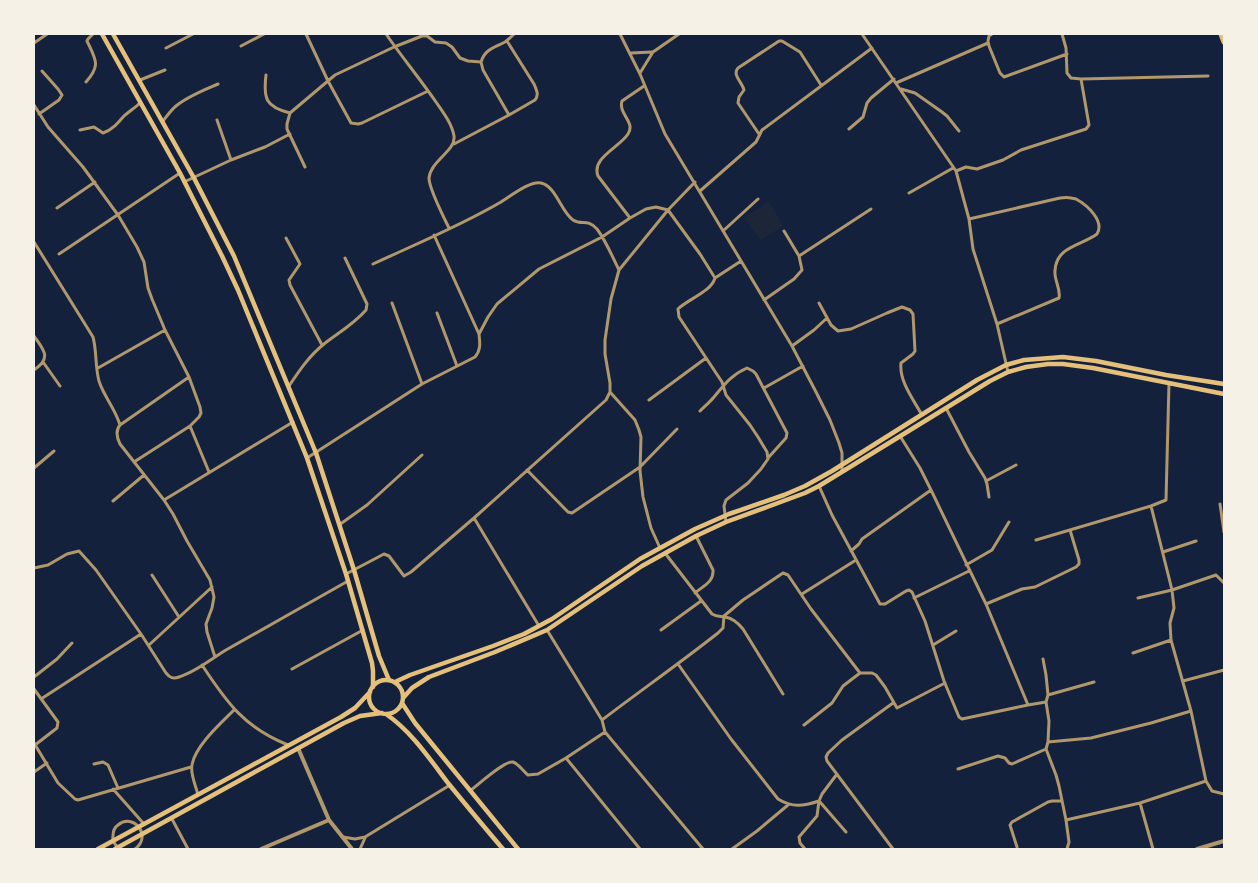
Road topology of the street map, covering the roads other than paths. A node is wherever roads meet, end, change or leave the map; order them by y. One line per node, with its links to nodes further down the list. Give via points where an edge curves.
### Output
1 (47, 34): 19 (street)
2 (93, 34): 37 (street, via 87,41 96,67)
3 (102, 34): 43 (main road)
4 (113, 34): 34 (main road)
5 (193, 34): 22 (street)
6 (264, 34): 20 (street)
7 (306, 34): 35 (street)
8 (386, 34): 21 (street)
9 (514, 34): 16 (street)
10 (620, 34): 25 (street)
11 (680, 34): 24 (street)
12 (862, 34): 23 (street)
13 (990, 34): 18 (street)
14 (1062, 34): 26 (street)
15 (1221, 34): 17 (highway)
16 (507, 41): 27 (street, via 487,51); 47 (street, via 538,92 535,100)
17 (1224, 42)
18 (988, 43): 26 (street, via 1004,77); 36 (street)
19 (34, 44)
20 (241, 46)
21 (394, 46): 27 (street, via 427,36 435,42 446,43 460,58); 35 (street); 42 (street)
22 (166, 48)
23 (872, 48): 36 (street); 39 (street)
24 (653, 52): 25 (street); 30 (street)
25 (631, 54): 30 (street)
26 (1067, 54): 33 (street, via 1067,73 1071,78)
27 (481, 62): 47 (street)
28 (165, 70): 34 (street)
29 (42, 71): 46 (street, via 62,95)
30 (640, 74): 40 (street)
31 (266, 76): 45 (street, via 264,90 270,104)
32 (1208, 76): 33 (street)
33 (1081, 79): 58 (street, via 1089,125 1086,129 1021,150 977,169)
34 (140, 80): 49 (main road)
35 (328, 81): 42 (street, via 354,124); 45 (street)
36 (895, 81): 41 (street); 50 (street, via 871,98 863,117)
37 (86, 82)
38 (218, 84): 49 (street, via 175,106)
39 (821, 85): 54 (street); 54 (street, via 800,52 782,41 738,68 736,74 744,90 738,97 738,104)
40 (644, 86): 63 (street, via 665,134); 71 (street, via 622,101 621,108 630,130 596,167 598,176)
41 (900, 89): 52 (street, via 922,97 947,116); 58 (street)
42 (428, 91): 55 (street, via 446,116 454,136)
43 (140, 103): 51 (street, via 106,132 94,127); 59 (main road)
44 (34, 105): 46 (street)
45 (290, 113): 53 (street, via 287,124)
46 (40, 114): 61 (street)
47 (509, 116): 55 (street)
48 (217, 120): 56 (street)
49 (163, 121): 60 (main road)
50 (848, 129)
51 (80, 130)
52 (960, 131)
53 (290, 134): 56 (street); 57 (street)
54 (759, 134): 64 (street, via 756,142)
55 (453, 144): 73 (street, via 432,168 429,177)
56 (231, 160): 60 (street)
57 (305, 167)
58 (955, 169): 65 (street); 72 (street)
59 (180, 173): 62 (main road); 70 (street)
60 (194, 178): 62 (street); 114 (main road, via 234,256)
61 (95, 182): 67 (street); 70 (street)
62 (184, 182): 122 (main road, via 234,282)
63 (695, 182): 64 (street); 69 (street)
64 (700, 191): 74 (street)
65 (909, 193)
66 (758, 199): 74 (street)
67 (57, 208)
68 (872, 209): 81 (street)
69 (668, 210): 71 (street, via 650,208); 85 (street); 86 (street)
70 (118, 215): 80 (street); 93 (street, via 141,255 148,288)
71 (630, 218): 77 (street)
72 (969, 219): 92 (street, via 973,249); 92 (street, via 1068,198 1087,207 1099,223 1097,234 1068,248 1058,259 1054,273 1059,298)
73 (449, 228): 76 (street); 77 (street, via 488,210 527,186 540,183 550,188 573,220 588,222)
74 (723, 231): 83 (street)
75 (784, 231): 81 (street)
76 (434, 235): 84 (street); 94 (street)
77 (602, 237): 85 (street); 94 (street, via 539,269 497,304)
78 (286, 238): 96 (street, via 300,264 289,280 290,285)
79 (34, 242): 104 (street, via 93,337)
80 (59, 254)
81 (799, 256): 87 (street, via 801,272)
82 (345, 258): 96 (street, via 367,304 366,310)
83 (741, 261): 86 (street); 87 (street)
84 (374, 264)
85 (619, 270): 116 (street, via 605,340)
86 (715, 278): 98 (street, via 704,292 678,309 679,316)
87 (764, 300): 97 (street)
88 (392, 303): 110 (street)
89 (819, 304): 91 (street)
90 (437, 313): 102 (street)
91 (827, 318): 97 (street); 121 (street, via 834,328 842,331 902,307 910,310 915,351 901,363 901,373)
92 (997, 324): 101 (street)
93 (165, 330): 104 (street); 108 (street)
94 (479, 334): 102 (street, via 479,352)
95 (34, 336): 100 (street, via 44,351)
96 (322, 345): 114 (street)
97 (792, 346): 103 (street)
98 (706, 358): 112 (street); 118 (street)
99 (1096, 361): 101 (main road, via 1063,357); 105 (main road); 111 (main road)
100 (43, 362): 106 (street); 113 (street)
101 (1006, 365): 107 (street); 121 (main road)
102 (457, 366): 110 (street)
103 (803, 366): 115 (street); 133 (street, via 830,420 842,453)
104 (98, 368): 123 (street, via 100,382)
105 (1093, 368): 107 (main road, via 1048,364); 109 (main road)
106 (34, 370)
107 (1008, 372): 119 (main road)
108 (189, 377): 123 (street); 124 (street, via 201,413)
109 (1169, 383): 117 (main road); 148 (street, via 1166,498)
110 (422, 384): 128 (street)
111 (1224, 384)
112 (723, 385): 115 (street, via 747,368 753,371); 120 (street); 131 (street, via 726,395 750,425)
113 (60, 386)
114 (289, 386): 128 (main road)
115 (764, 388): 131 (street, via 787,433)
116 (610, 392): 135 (street, via 640,430); 137 (street, via 600,407)
117 (1224, 394)
118 (649, 400)
119 (945, 408): 126 (main road); 141 (street)
120 (700, 411)
121 (922, 415): 133 (main road)
122 (293, 422): 130 (main road); 138 (street)
123 (120, 425): 132 (street, via 117,439)
124 (190, 426): 132 (street); 138 (street)
125 (677, 429): 135 (street)
126 (900, 436): 139 (main road); 143 (street)
127 (54, 451): 136 (street)
128 (316, 453): 130 (street); 153 (main road)
129 (422, 455): 153 (street)
130 (307, 458): 168 (main road)
131 (768, 458): 149 (street, via 748,483 726,500)
132 (134, 462): 140 (street)
133 (842, 463): 139 (street); 149 (main road, via 805,486)
134 (1016, 465): 141 (street)
135 (640, 467): 137 (street, via 572,513); 159 (street, via 643,497)
136 (34, 468)
137 (527, 470): 150 (street)
138 (209, 472): 145 (street)
139 (842, 472): 142 (main road)
140 (144, 475): 145 (street); 146 (street)
141 (986, 481): 144 (street)
142 (819, 486): 151 (main road); 160 (street)
143 (931, 490): 160 (street); 164 (street)
144 (989, 497)
145 (164, 500): 172 (street)
146 (113, 501)
147 (1220, 504): 155 (street)
148 (1151, 506): 154 (street); 161 (street)
149 (725, 516): 151 (street); 159 (main road)
150 (474, 518): 166 (street, via 404,576 384,554); 182 (street)
151 (726, 522): 156 (main road)
152 (1009, 522): 164 (street, via 992,550)
153 (339, 525): 166 (main road)
154 (1070, 530): 157 (street); 179 (street, via 1079,560 1076,567 1035,587)
155 (1224, 532)
156 (696, 536): 162 (main road); 174 (street, via 714,576)
157 (1036, 540)
158 (1196, 541): 161 (street)
159 (660, 548): 182 (main road)
160 (851, 550): 163 (street)
161 (1163, 552): 173 (street)
162 (664, 553): 174 (street); 184 (main road)
163 (856, 560): 175 (street); 176 (street, via 880,604 909,590)
164 (966, 565): 167 (street)
165 (34, 566): 187 (street, via 48,565 80,550)
166 (354, 570): 168 (street); 203 (main road)
167 (969, 571): 176 (street); 179 (street)
168 (346, 574): 170 (main road)
169 (152, 575): 181 (street)
170 (348, 581): 183 (main road); 193 (street)
171 (1224, 583): 173 (street, via 1216,575)
172 (212, 587): 181 (street); 193 (street, via 214,597 206,624)
173 (1172, 590): 177 (street); 188 (street)
174 (695, 593): 178 (street)
175 (802, 594): 180 (street, via 788,574 783,573); 201 (street)
176 (914, 598): 191 (street)
177 (1138, 598)
178 (701, 601): 180 (street, via 712,614); 185 (street)
179 (986, 604): 217 (street)
180 (724, 616): 197 (street, via 722,630); 211 (street, via 743,629)
181 (179, 617): 190 (street)
182 (539, 626): 194 (main road)
183 (362, 630): 199 (street); 208 (main road, via 373,671)
184 (547, 630): 196 (main road); 221 (street)
185 (661, 630)
186 (956, 631): 191 (street)
187 (141, 634): 190 (street); 213 (street)
188 (1171, 640): 192 (street); 204 (street)
189 (72, 642): 202 (street)
190 (149, 645): 198 (street, via 170,677 178,678)
191 (933, 645): 207 (street)
192 (1133, 653)
193 (215, 656): 198 (street)
194 (461, 657): 196 (main road); 205 (main road)
195 (1043, 659): 212 (street)
196 (463, 664): 214 (main road, via 429,677 412,688)
197 (678, 664): 221 (street); 246 (street, via 731,739 778,799)
198 (202, 665): 218 (street)
199 (292, 669)
200 (1224, 670): 204 (street)
201 (860, 673): 216 (street, via 876,675); 222 (street, via 843,686 832,703)
202 (34, 677)
203 (389, 680): 205 (main road); 208 (main road)
204 (1183, 681): 219 (street)
205 (394, 682): 214 (main road, via 401,689)
206 (1094, 682): 212 (street)
207 (945, 683): 216 (street, via 898,708); 217 (street, via 960,718)
208 (373, 687): 210 (main road)
209 (34, 689): 213 (street)
210 (370, 692): 220 (main road, via 373,707); 226 (main road, via 349,712)
211 (783, 694)
212 (1048, 695): 215 (street)
213 (41, 699): 225 (street, via 58,725)
214 (403, 700): 220 (main road, via 396,711); 240 (main road, via 415,723)
215 (1046, 702): 217 (street); 224 (street)
216 (894, 703): 235 (street, via 828,753 827,761)
217 (1028, 705)
218 (234, 710): 226 (street, via 266,735); 232 (street, via 203,743)
219 (1191, 711): 224 (street, via 1091,738); 236 (street)
220 (384, 713): 227 (main road, via 353,718); 237 (main road, via 410,734)
221 (602, 720): 223 (street)
222 (804, 725)
223 (605, 732): 229 (street); 269 (street)
224 (1048, 742): 228 (street)
225 (34, 744): 230 (street)
226 (288, 745): 242 (main road)
227 (298, 748): 247 (main road); 248 (street)
228 (1046, 748): 233 (street, via 1012,764 998,756); 244 (street)
229 (566, 758): 240 (street, via 535,775 526,774 509,762); 268 (street)
230 (46, 762): 234 (street); 239 (street, via 58,782 75,800)
231 (94, 764): 238 (street, via 108,764)
232 (191, 766): 238 (street); 242 (street)
233 (958, 769)
234 (34, 772)
235 (837, 774): 243 (street); 272 (street)
236 (1206, 781): 241 (street, via 1212,791); 245 (street)
237 (450, 785): 255 (street); 266 (main road)
238 (118, 788): 239 (street)
239 (113, 789): 250 (street)
240 (471, 790): 267 (main road)
241 (1224, 794)
242 (198, 795): 250 (main road)
243 (820, 801): 246 (street); 252 (street); 271 (street, via 817,816 798,840)
244 (1062, 801): 249 (street); 258 (street, via 1048,802 1012,822 1010,826)
245 (1140, 802): 249 (street); 274 (street)
246 (788, 805): 270 (street)
247 (172, 819): 253 (main road); 262 (street)
248 (329, 820): 254 (street); 263 (street)
249 (1066, 820): 273 (street)
250 (144, 824): 251 (main road)
251 (138, 826): 253 (street); 256 (main road); 256 (street, via 125,821 120,823 114,831)
252 (846, 832)
253 (142, 834): 260 (main road); 261 (street)
254 (342, 837): 255 (street); 264 (street)
255 (365, 837): 265 (street)
256 (113, 841): 259 (main road); 260 (street)
257 (1224, 842): 275 (street)
258 (1017, 847)
259 (98, 849)
260 (118, 849)
261 (137, 849)
262 (188, 849)
263 (261, 849)
264 (352, 849)
265 (360, 849)
266 (503, 849)
267 (518, 849)
268 (640, 849)
269 (702, 849)
270 (732, 849)
271 (806, 849)
272 (893, 849)
273 (1067, 849)
274 (1153, 849)
275 (1197, 849)

